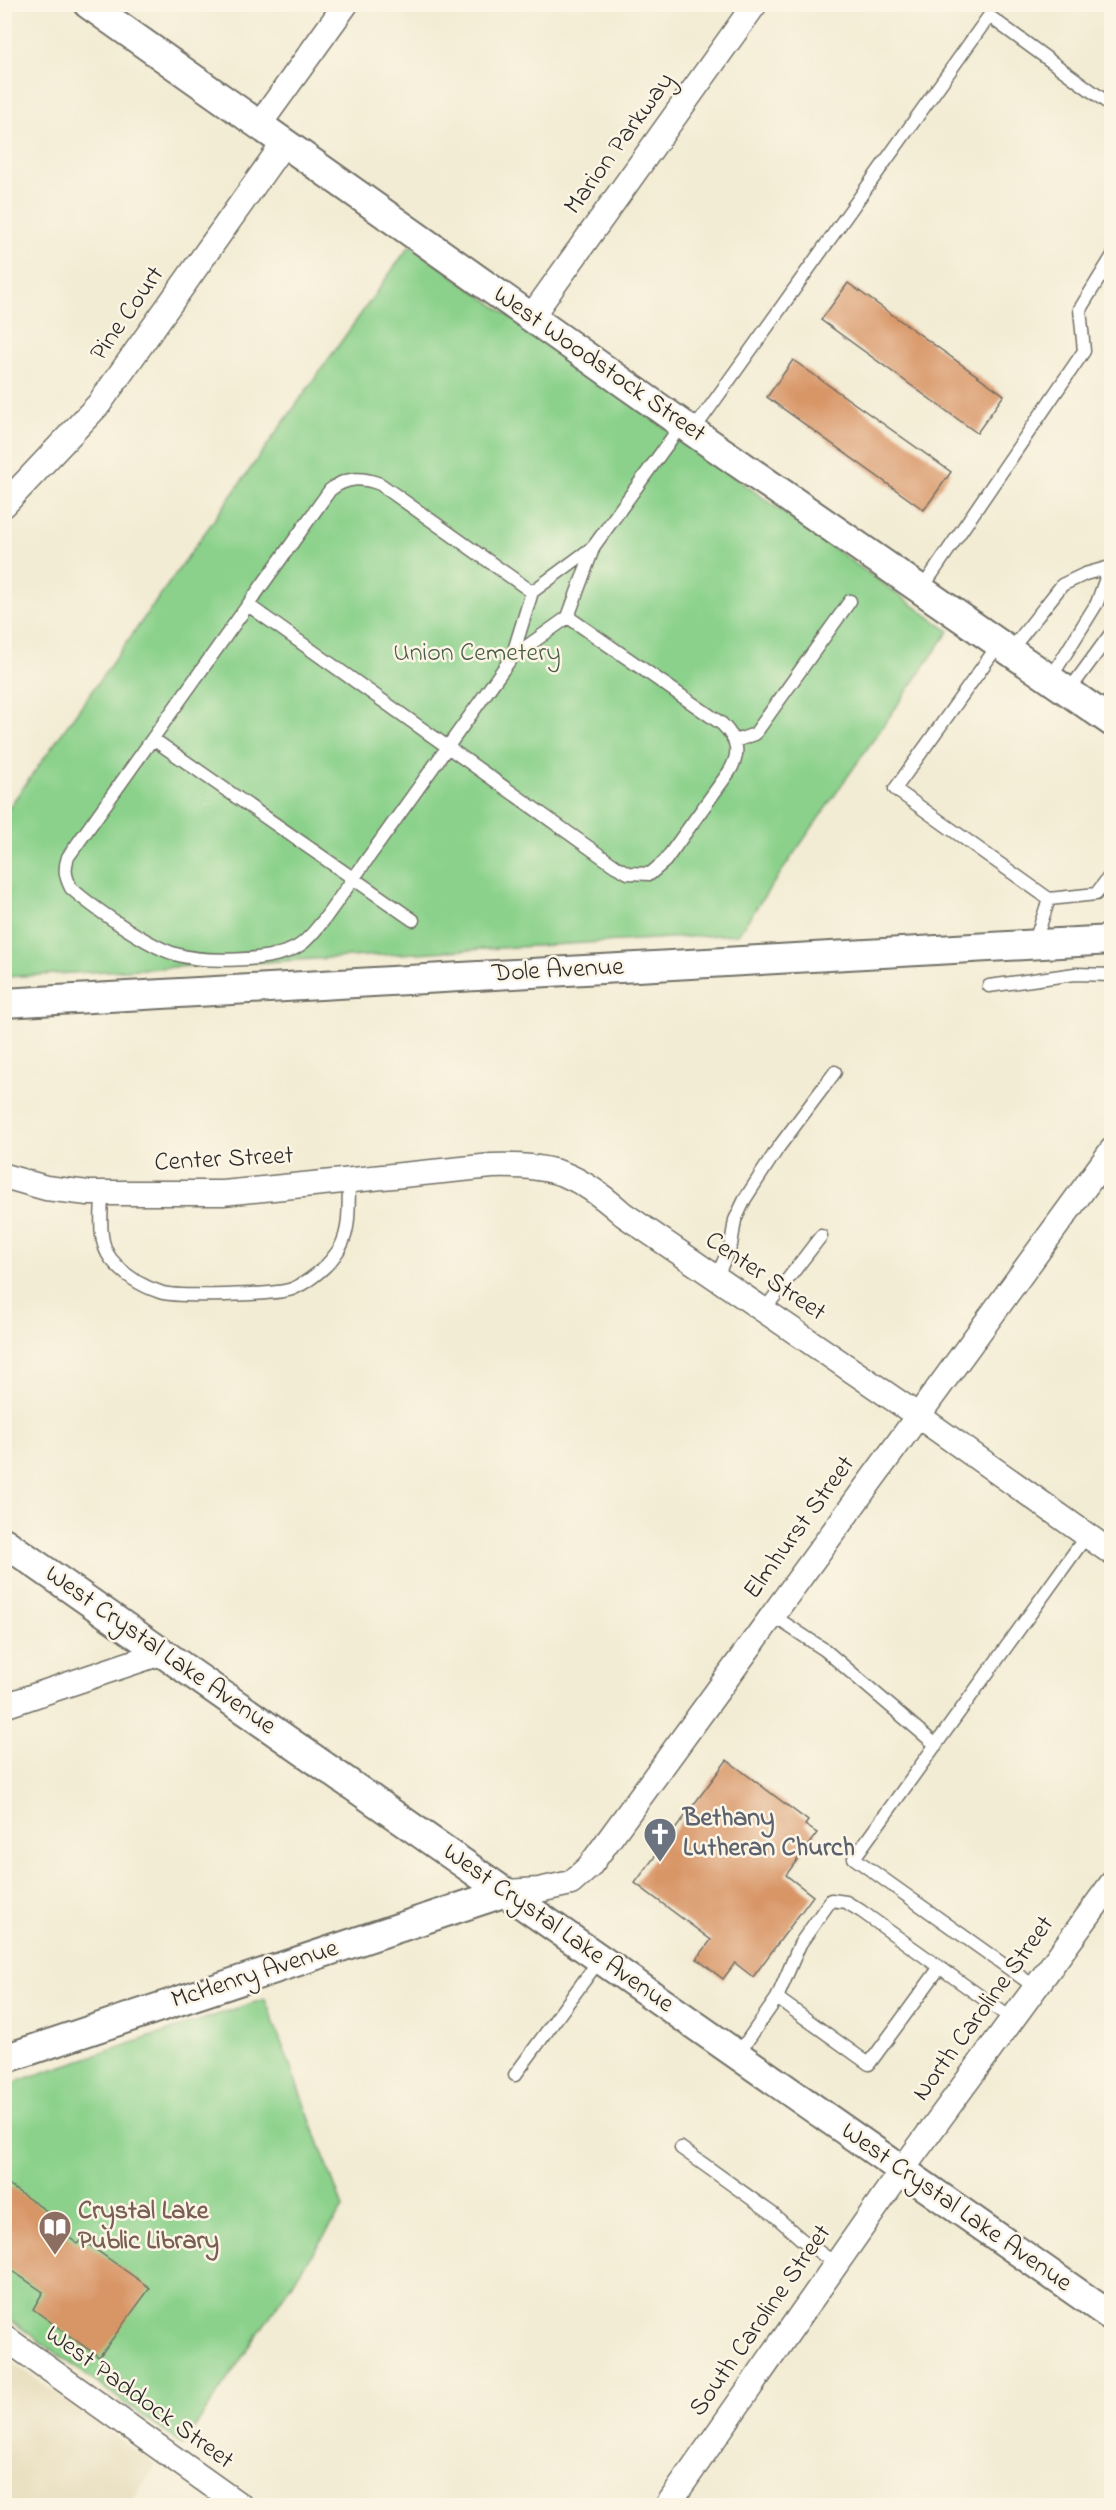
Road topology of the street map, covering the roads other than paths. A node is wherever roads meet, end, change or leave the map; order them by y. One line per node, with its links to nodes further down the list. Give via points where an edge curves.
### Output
1 (88, 4): 5 (street, West Woodstock Street)
2 (346, 4): 5 (street)
3 (755, 4): 8 (street, Marion Parkway)
4 (1112, 106): 9 (lane, via 989,16)
5 (259, 125): 6 (street, West Woodstock Street)
6 (284, 143): 8 (street, West Woodstock Street); 10 (street, Pine Court, via 99,404)
7 (1112, 256): 13 (lane, via 1080,309 1084,351)
8 (531, 317): 9 (street, West Woodstock Street)
9 (688, 428): 11 (lane); 13 (street, West Woodstock Street)
10 (4, 505)
11 (594, 546): 14 (lane); 17 (lane)
12 (1111, 565): 19 (lane, via 1062,585); 21 (lane)
13 (921, 590): 19 (street, West Woodstock Street)
14 (532, 592): 16 (lane, via 380,484 358,478 338,483 330,490); 20 (lane)
15 (850, 601): 24 (lane, via 755,734)
16 (248, 605): 23 (lane); 25 (lane)
17 (568, 617): 20 (lane); 24 (lane, via 722,724)
18 (1112, 632): 21 (lane)
19 (1005, 648): 21 (street, West Woodstock Street); 28 (lane, via 896,789)
20 (512, 657): 25 (lane)
21 (1059, 686): 22 (street, West Woodstock Street)
22 (1112, 722)
23 (153, 739): 27 (lane); 27 (lane, via 68,857 64,867 66,878 80,896 163,950 193,957 237,959 298,946 323,921)
24 (735, 741): 25 (lane, via 738,751 729,772 665,861 650,874 640,875 615,866)
25 (448, 746): 27 (lane)
26 (1112, 873): 28 (lane, via 1096,894)
27 (353, 879): 29 (lane)
28 (1049, 899): 31 (lane)
29 (413, 920)
30 (1112, 940): 31 (street, Dole Avenue)
31 (1034, 944): 34 (street, Dole Avenue)
32 (1112, 975): 33 (lane, via 1075,974)
33 (989, 986)
34 (4, 1002)
35 (835, 1072): 41 (lane, via 745,1199)
36 (1112, 1150): 43 (street, Elmhurst Street)
37 (4, 1176): 39 (street, Center Street, via 46,1188)
38 (349, 1180): 39 (street, Center Street, via 223,1193); 39 (lane, via 347,1233 336,1255 292,1289 262,1294 162,1294 134,1281 110,1258 102,1240); 41 (street, Center Street, via 492,1166 549,1168 598,1192 623,1214)
39 (102, 1193)
40 (820, 1236): 42 (lane)
41 (716, 1278): 42 (street, Center Street)
42 (764, 1310): 43 (street, Center Street)
43 (917, 1415): 44 (street, Center Street); 47 (street, Elmhurst Street)
44 (1087, 1535): 46 (street, Center Street); 50 (lane)
45 (4, 1542): 48 (street, West Crystal Lake Avenue)
46 (1112, 1553)
47 (772, 1615): 50 (lane, via 825,1650); 52 (street, Elmhurst Street, via 589,1868 571,1883)
48 (161, 1653): 49 (street); 52 (street, West Crystal Lake Avenue)
49 (4, 1706)
50 (936, 1745): 55 (lane, via 854,1858)
51 (1112, 1883): 55 (street, North Caroline Street)
52 (506, 1892): 53 (street, West Crystal Lake Avenue); 59 (street, McHenry Avenue)
53 (600, 1958): 58 (street, West Crystal Lake Avenue); 60 (lane)
54 (940, 1967): 56 (lane, via 869,2064); 56 (lane, via 861,1911 846,1902 831,1900 800,1944); 57 (lane)
55 (1035, 1987): 57 (street, North Caroline Street)
56 (777, 1998): 58 (lane)
57 (1012, 2019): 62 (street, North Caroline Street)
58 (738, 2054): 62 (street, West Crystal Lake Avenue)
59 (4, 2059)
60 (515, 2074)
61 (681, 2148): 63 (lane)
62 (902, 2170): 63 (street, South Caroline Street); 64 (street, West Crystal Lake Avenue)
63 (836, 2264): 67 (street, South Caroline Street)
64 (1112, 2317)
65 (4, 2337): 66 (street, West Paddock Street)
66 (241, 2505)
67 (667, 2505)

